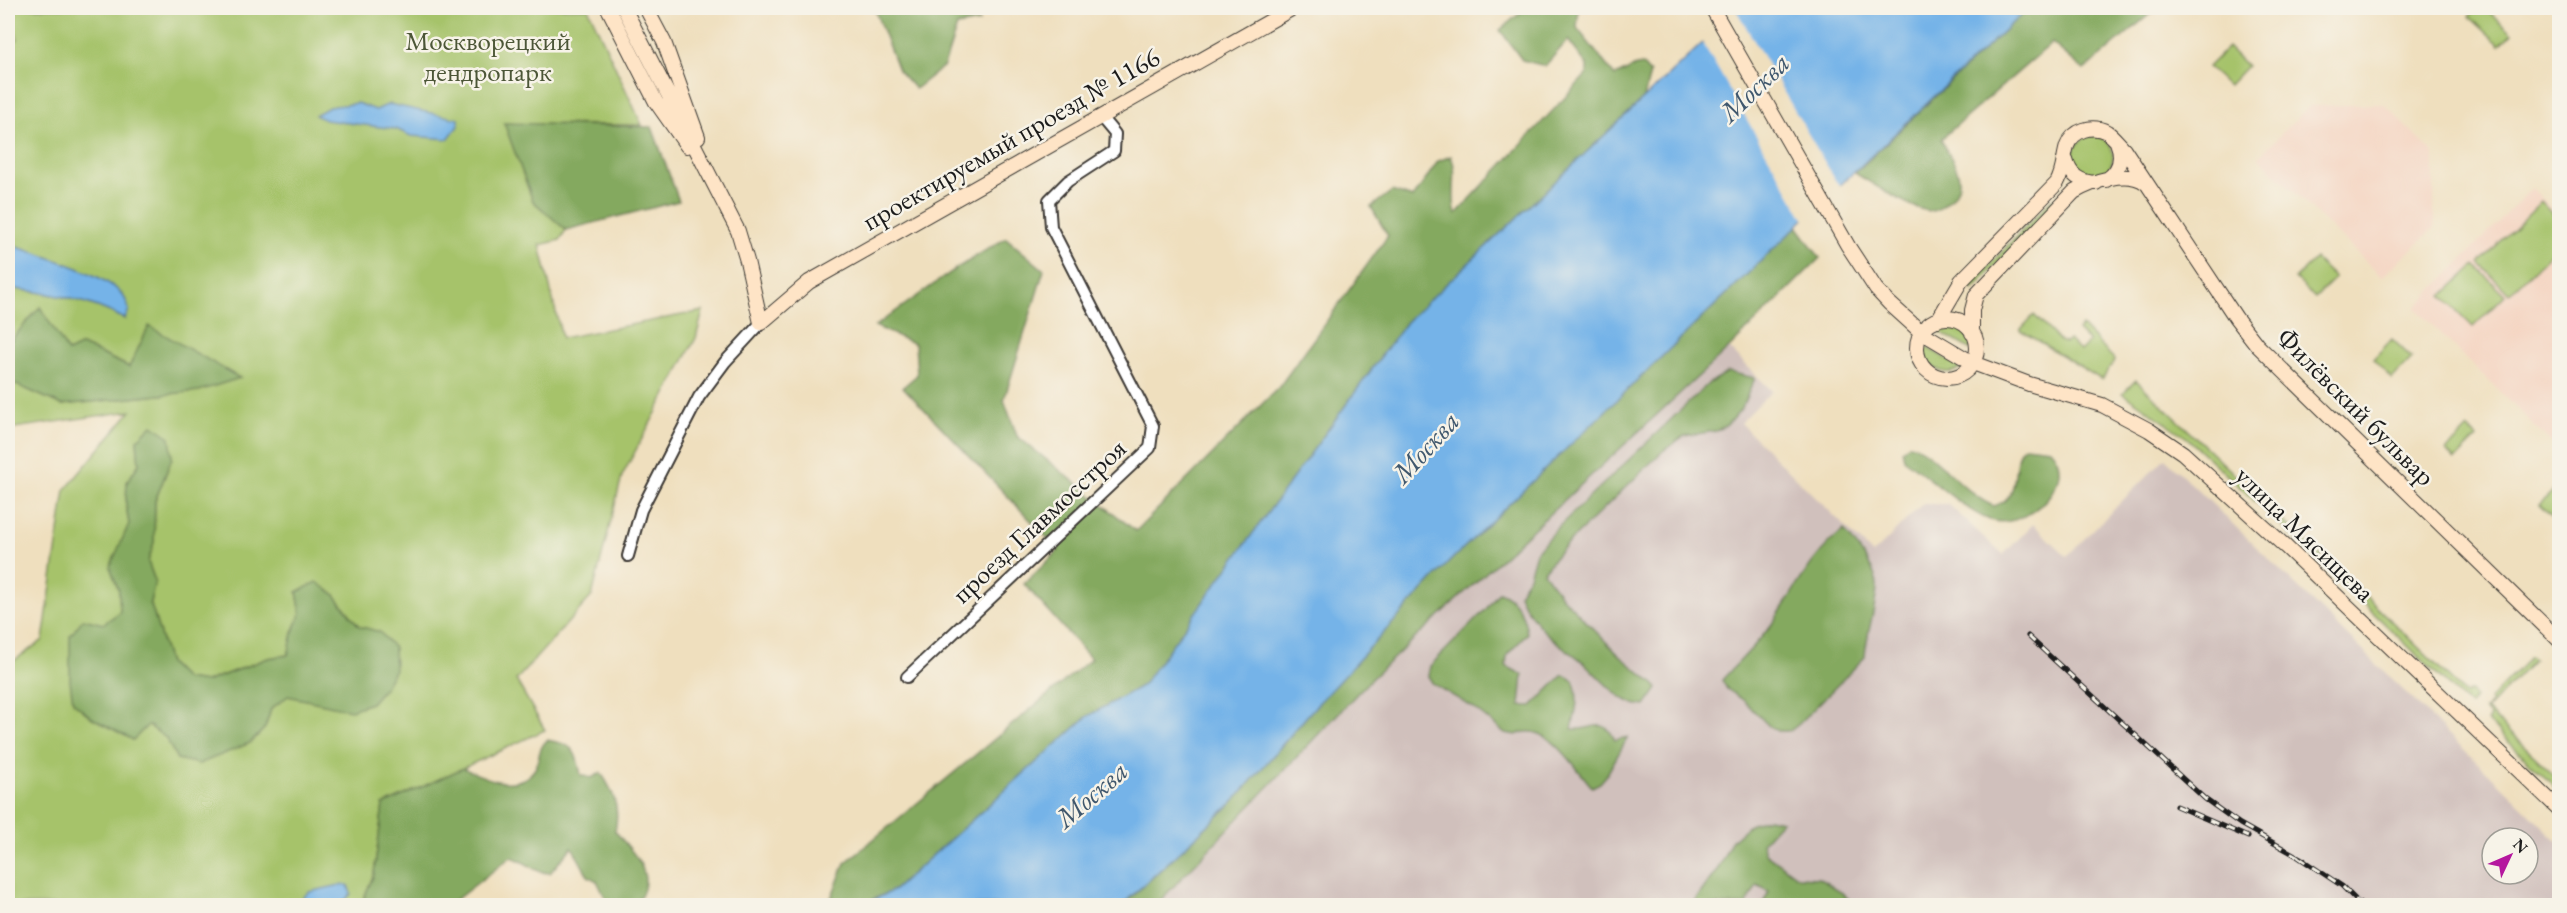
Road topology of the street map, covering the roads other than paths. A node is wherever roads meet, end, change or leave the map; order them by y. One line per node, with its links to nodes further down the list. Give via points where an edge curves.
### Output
1 (608, 8): 10 (street, via 656,102)
2 (624, 8): 10 (street)
3 (646, 8): 10 (street, via 664,42)
4 (1293, 8): 6 (street, проектируемый проезд № 1166)
5 (1712, 8): 14 (street, улица Мясищева, via 1848,246 1876,289)
6 (1100, 116): 13 (street, проектируемый проезд № 1166, via 809,282); 19 (street, проезд Главмосстроя, via 1115,134 1114,151 1068,181 1049,200 1051,227 1153,426 1150,447)
7 (2115, 139): 8 (street, via 2103,130 2085,129 2070,141); 9 (street, via 2120,152 2119,166); 11 (street, Филёвский бульвар)
8 (2066, 159): 9 (street, via 2068,168 2079,180); 12 (street, via 2057,183 1961,281)
9 (2100, 182): 11 (street, via 2128,176); 15 (street, via 2074,192 1976,295)
10 (714, 184): 13 (street, via 738,231)
11 (2147, 184): 18 (street, Филёвский бульвар, via 2258,345)
12 (1938, 320): 14 (street); 15 (street, via 1958,320)
13 (761, 323): 17 (street, via 699,397 641,510)
14 (1922, 332): 16 (street, улица Мясищева); 16 (street, via 1917,352 1932,374 1959,376)
15 (1972, 333): 16 (street, via 1977,344)
16 (1973, 363): 20 (street, улица Мясищева, via 2012,379 2102,405 2183,453)
17 (628, 556)
18 (2559, 641)
19 (907, 676)
20 (2559, 810)

